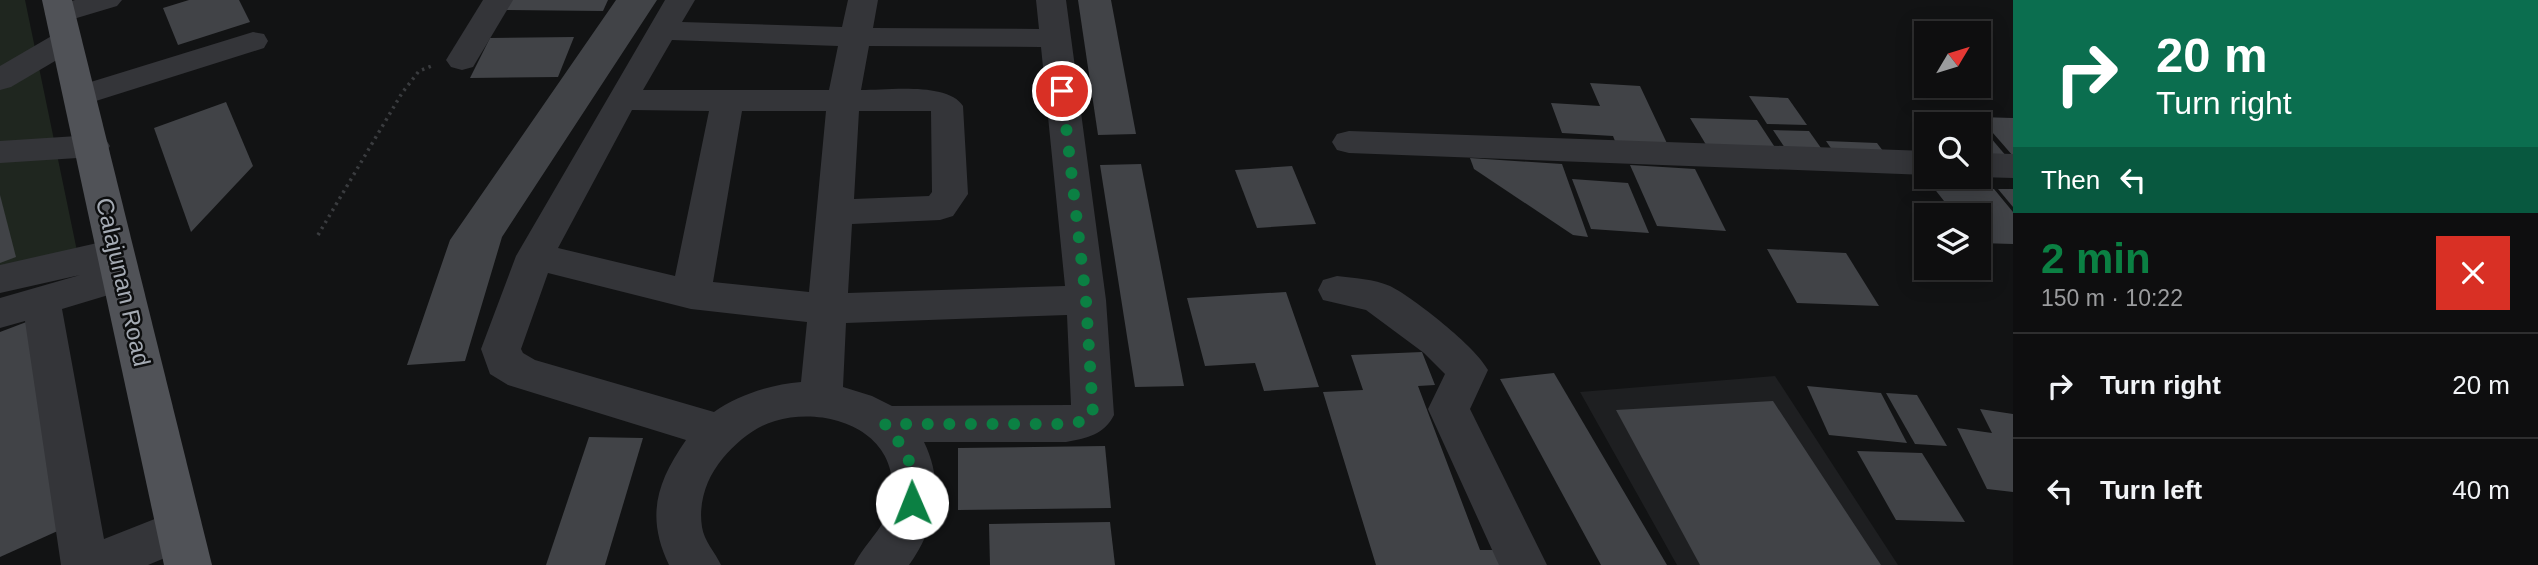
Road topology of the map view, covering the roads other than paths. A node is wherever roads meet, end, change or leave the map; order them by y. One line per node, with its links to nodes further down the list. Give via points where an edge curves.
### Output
1 (107, 0): 6 (street)
2 (498, 0): 11 (street)
3 (680, 0): 7 (street)
4 (863, 0): 8 (street)
5 (1051, 0): 9 (street)
6 (61, 18): 12 (street); 13 (main road, Calajunan Road)
7 (662, 30): 8 (street); 15 (street)
8 (856, 37): 9 (street); 16 (street)
9 (1056, 38): 30 (street)
10 (253, 41): 13 (street)
11 (462, 60)
12 (0, 80)
13 (80, 96): 18 (main road, Calajunan Road)
14 (728, 99): 15 (street); 16 (street); 28 (street)
15 (621, 100): 24 (street)
16 (843, 102): 23 (street); 23 (street, via 944,104 949,110 950,194 940,207 932,209)
17 (1349, 142): 20 (street)
18 (93, 146): 19 (street); 25 (main road, Calajunan Road)
19 (0, 152)
20 (1914, 163)
21 (1991, 165): 22 (street)
22 (2013, 166)
23 (834, 212): 31 (street)
24 (535, 257): 28 (street); 35 (street, via 507,326 501,349 505,363 523,373)
25 (118, 265): 26 (street); 29 (street); 36 (main road, Calajunan Road)
26 (0, 279)
27 (1337, 290): 41 (street, via 1377,297 1467,370 1449,409)
28 (691, 294): 31 (street)
29 (41, 300): 32 (street); 37 (street)
30 (1086, 300): 31 (street); 34 (street, via 1093,415 1084,421)
31 (826, 309): 33 (street)
32 (0, 313)
33 (821, 399): 34 (street, via 856,407); 35 (street, via 785,401 750,412)
34 (885, 424): 40 (street, via 906,451 915,485 909,522)
35 (719, 432): 39 (street, via 696,457 682,486 678,517 685,547)
36 (184, 547): 38 (street)
37 (85, 565)
38 (95, 565)
39 (697, 565)
40 (877, 565)
41 (1523, 565)

